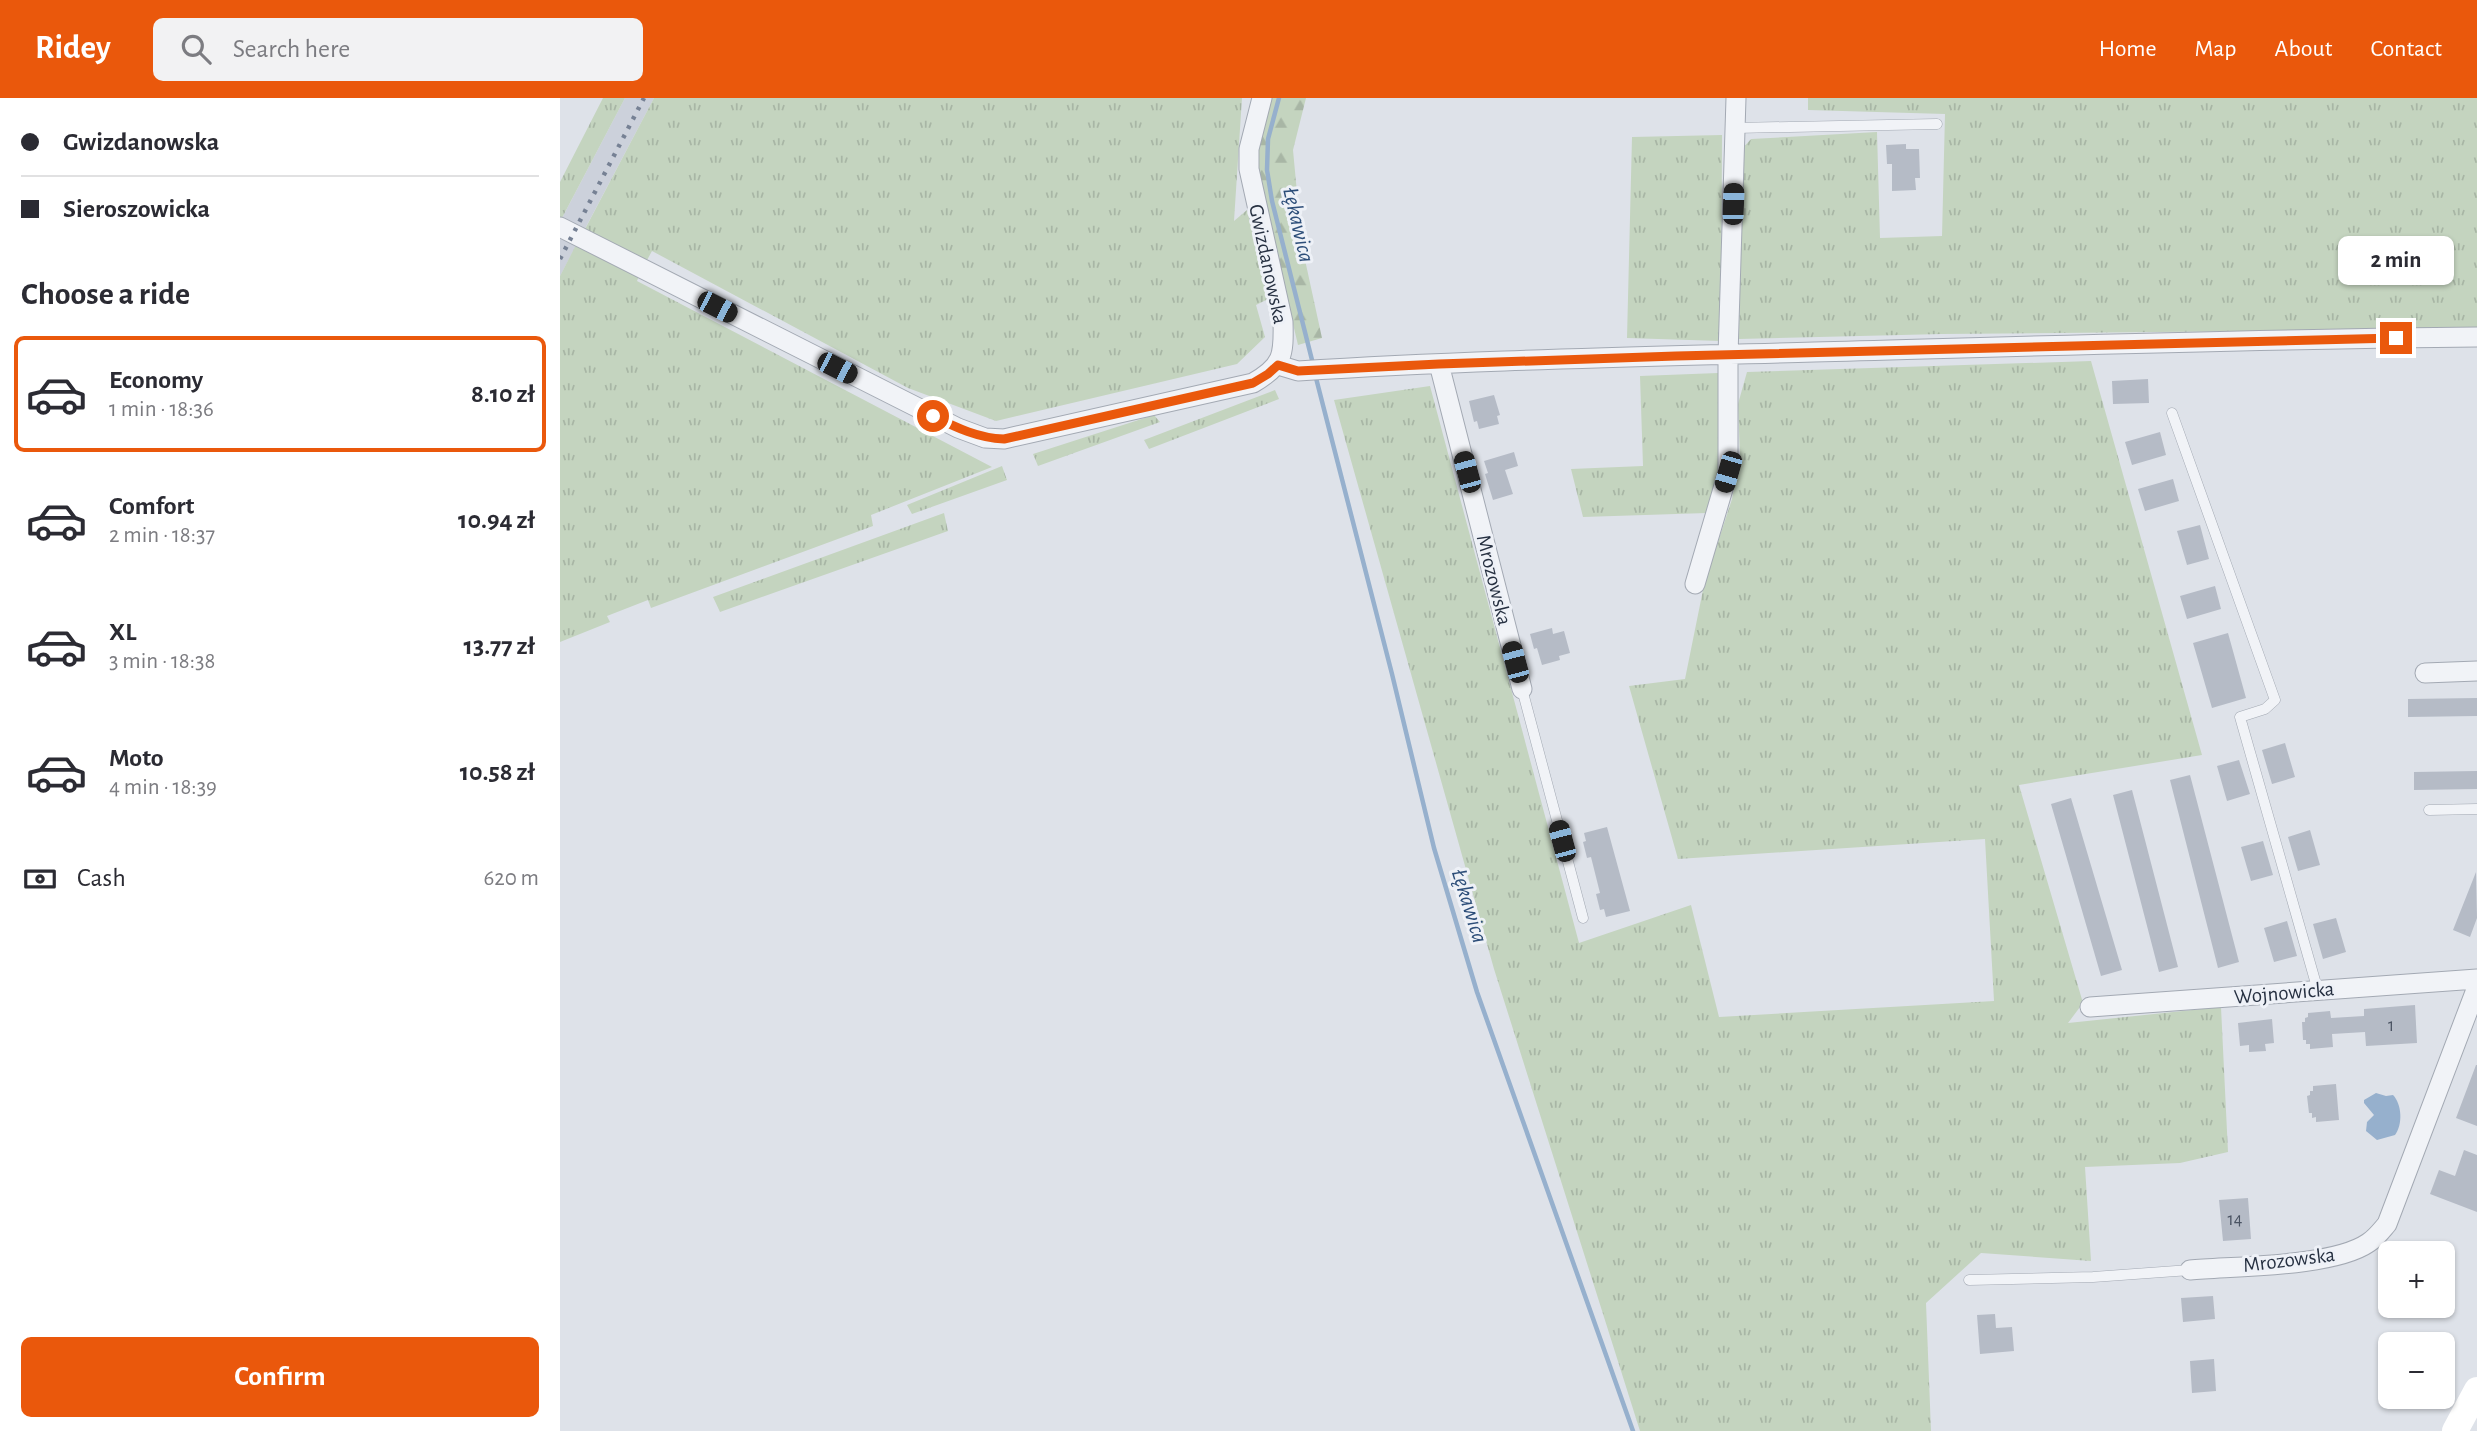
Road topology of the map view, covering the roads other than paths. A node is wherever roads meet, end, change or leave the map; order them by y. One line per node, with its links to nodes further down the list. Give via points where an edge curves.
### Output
1 (1262, 98): 9 (street, Gwizdanowska, via 1249,149 1249,169 1283,322)
2 (1736, 98): 4 (street)
3 (1937, 124): 4 (lane)
4 (1735, 128): 7 (street)
5 (560, 227): 9 (street, via 958,429 985,438 1004,439 1253,383)
6 (2477, 337): 7 (street)
7 (1728, 355): 8 (street); 11 (street, via 1728,472)
8 (1439, 364): 9 (street, via 1298,371); 14 (street, Mrozowska)
9 (1278, 365)
10 (2172, 413): 20 (lane, via 2275,700 2240,717)
11 (1695, 584)
12 (2477, 671): 13 (street)
13 (2425, 673)
14 (1522, 689): 17 (lane, Mrozowska)
15 (2477, 809): 16 (lane)
16 (2429, 810)
17 (1583, 918)
18 (2477, 979): 20 (street, Wojnowicka)
19 (2477, 987): 22 (street, Mrozowska, via 2387,1224 2378,1235 2367,1245 2331,1259)
20 (2318, 991): 21 (street, Wojnowicka)
21 (2090, 1007)
22 (2190, 1270): 23 (lane, Mrozowska)
23 (1969, 1280)
24 (2477, 1390): 25 (street)
25 (2455, 1431)

